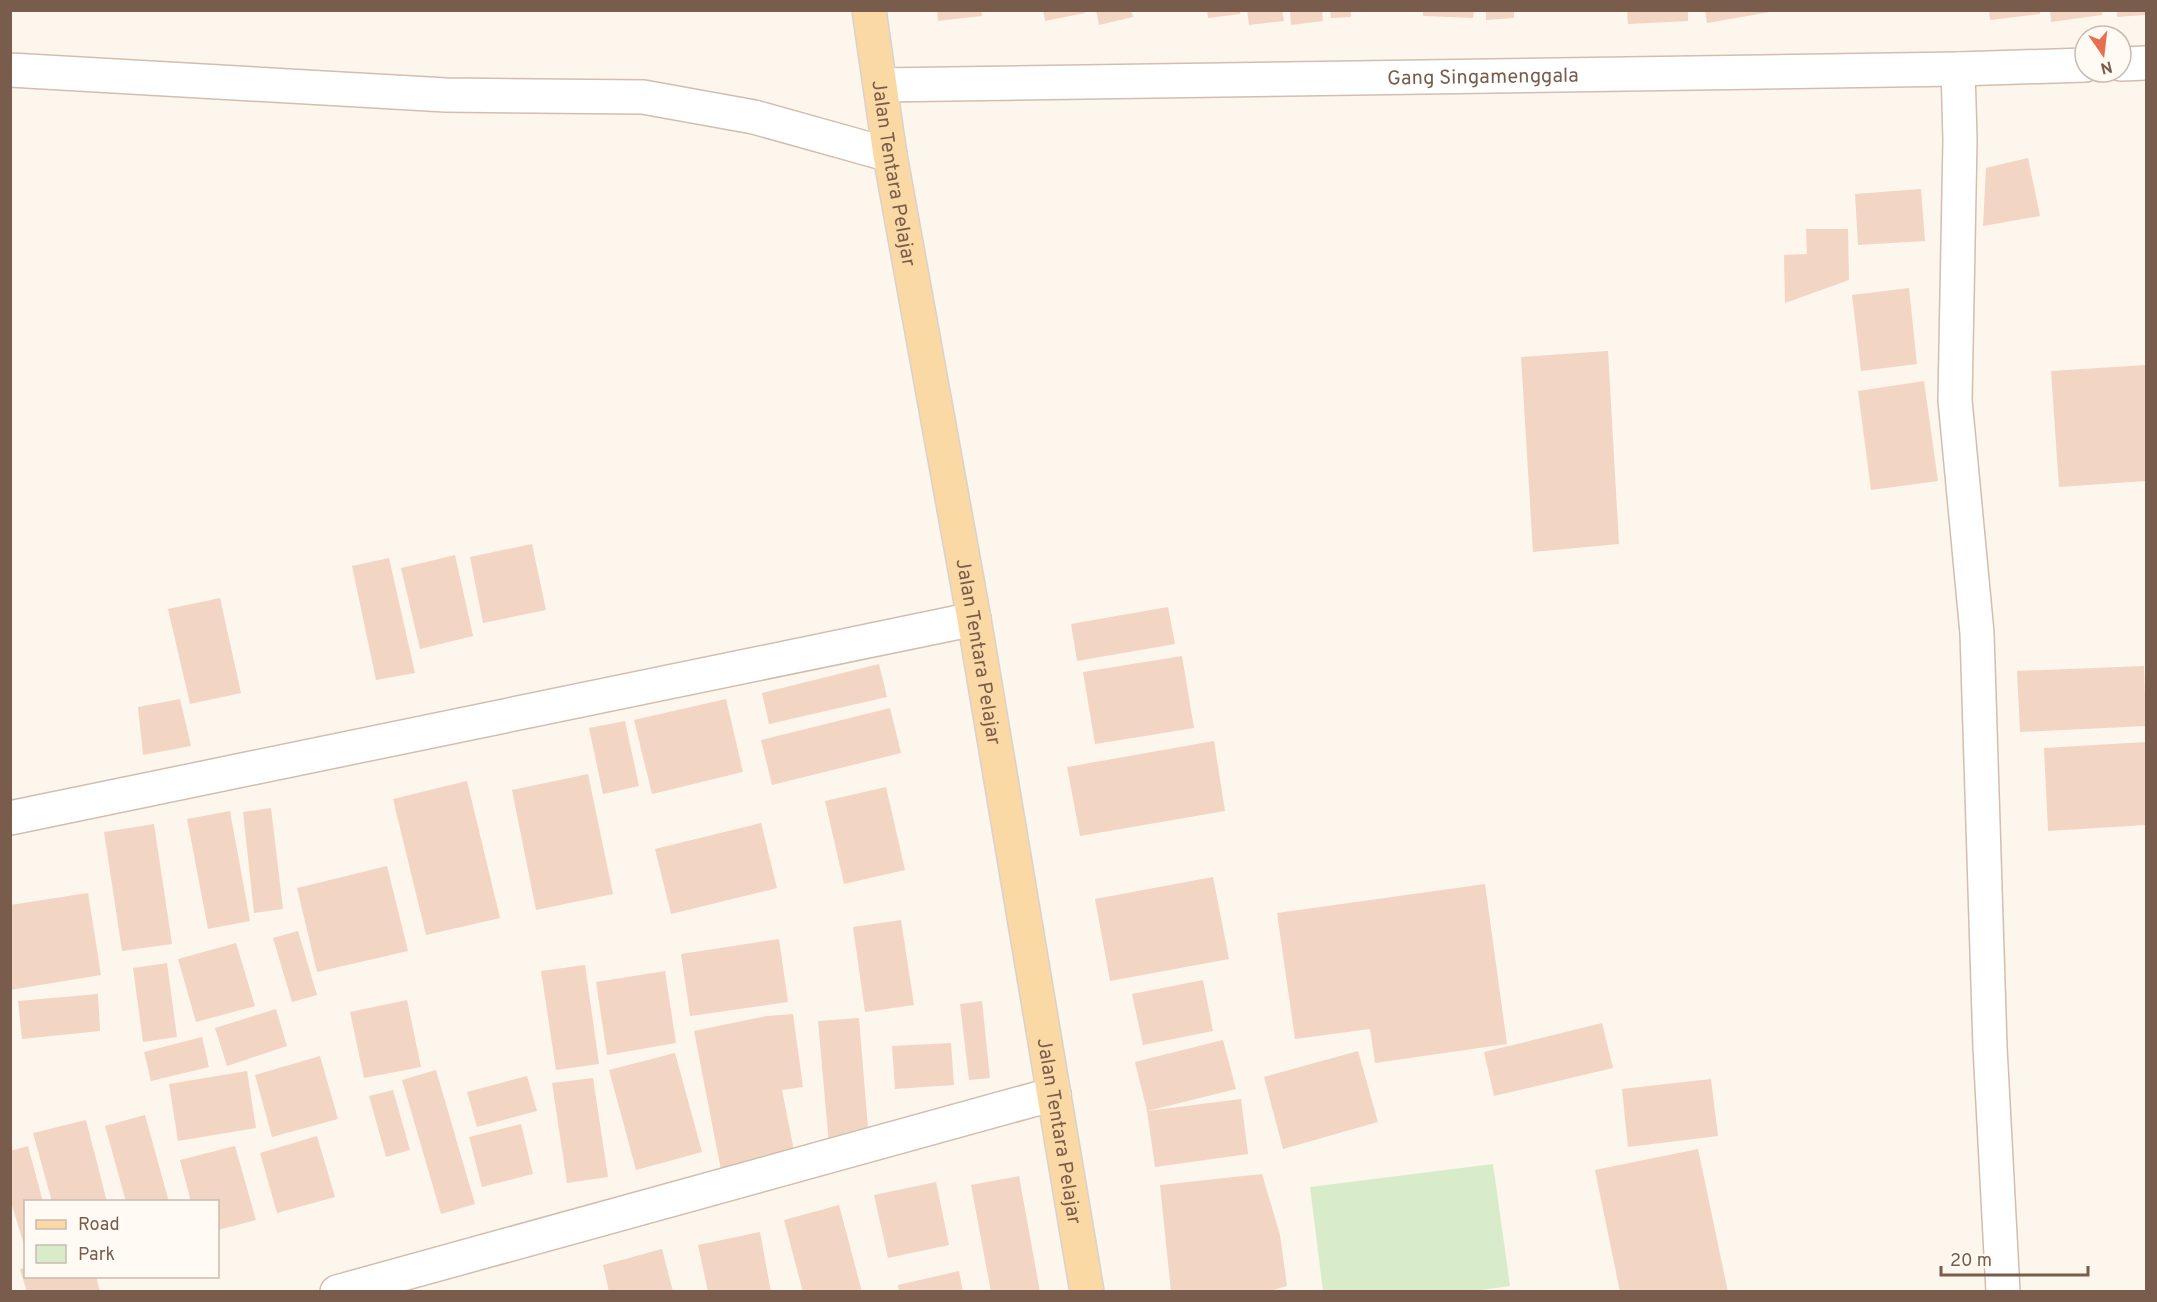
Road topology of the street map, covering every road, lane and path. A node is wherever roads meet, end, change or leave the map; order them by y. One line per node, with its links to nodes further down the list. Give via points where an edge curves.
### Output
1 (869, 10): 5 (main road, Jalan Tentara Pelajar)
2 (2073, 67): 4 (street, Gang Singamenggala)
3 (10, 70): 6 (street, via 446,95 643,97 754,117)
4 (1958, 81): 5 (street, Gang Singamenggala); 12 (street, via 1956,400 1977,633 1990,1047)
5 (881, 85): 6 (main road, Jalan Tentara Pelajar)
6 (890, 155): 7 (main road, Jalan Tentara Pelajar)
7 (974, 619): 8 (street); 9 (main road, Jalan Tentara Pelajar)
8 (10, 818)
9 (1054, 1094): 10 (street); 11 (main road, Jalan Tentara Pelajar)
10 (337, 1292)
11 (1087, 1292)
12 (2003, 1292)

